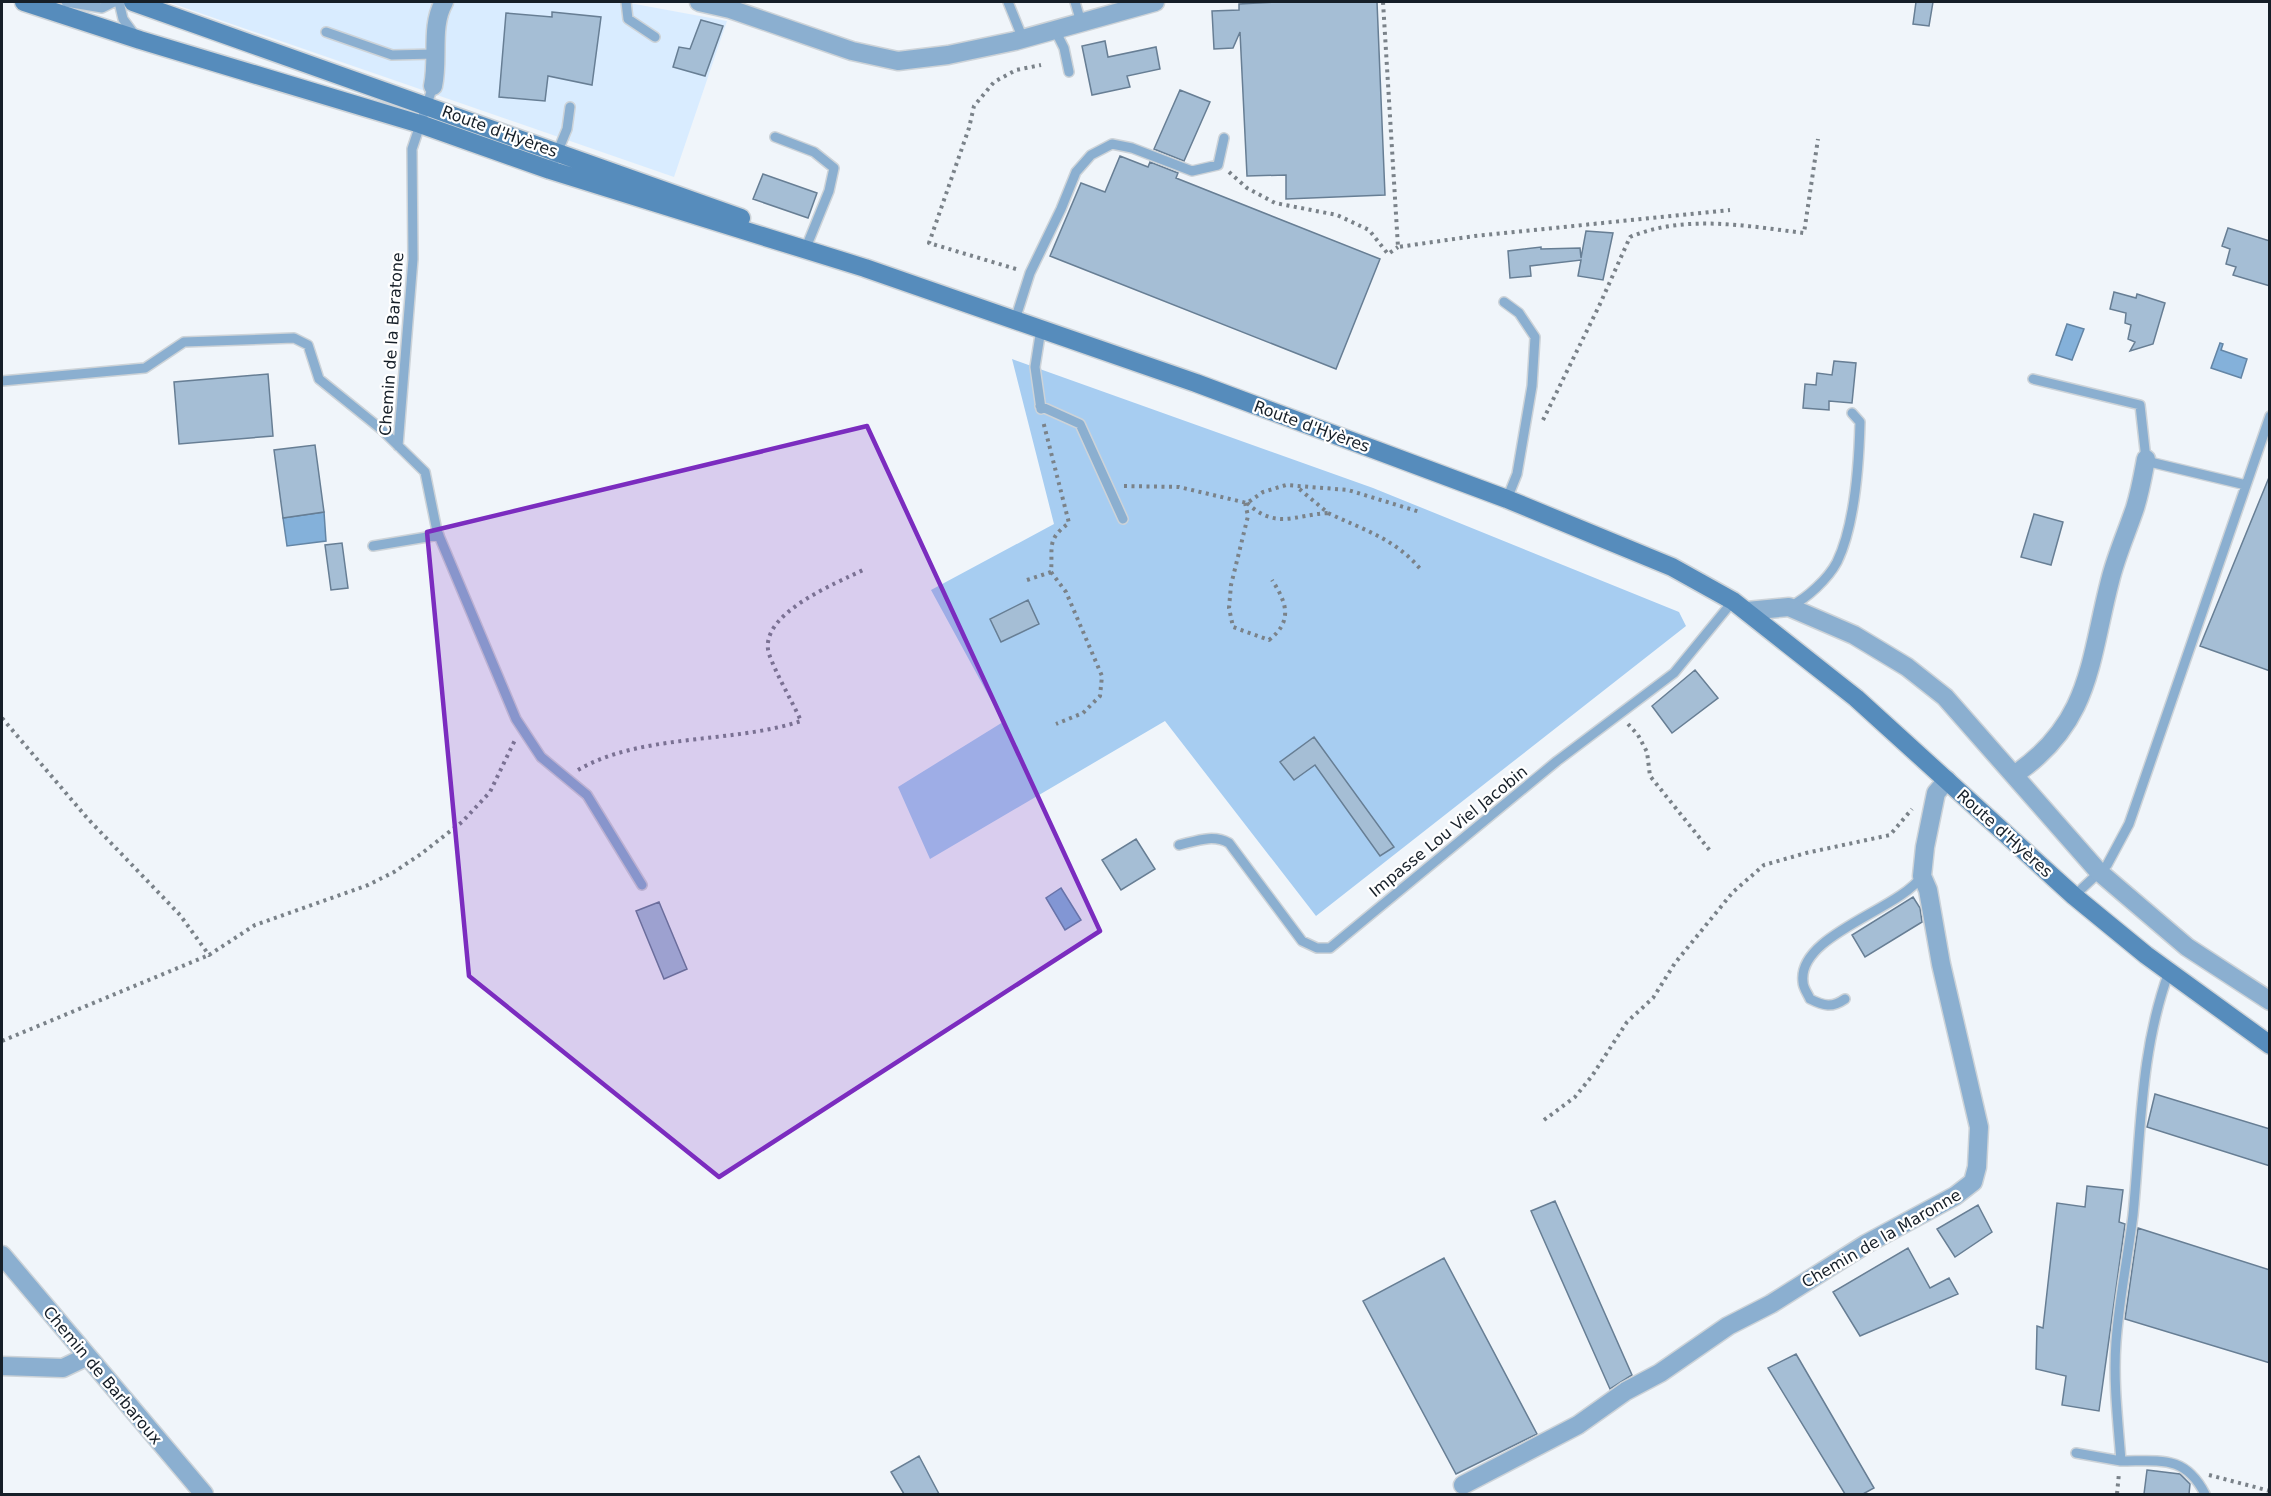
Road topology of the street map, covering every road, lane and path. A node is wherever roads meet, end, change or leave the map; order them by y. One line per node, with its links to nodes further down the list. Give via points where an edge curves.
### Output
1 (24, 2): 19 (main road, Route d'Hyères)
2 (66, 2): 3 (lane, via 102,8)
3 (114, 2)
4 (119, 2): 19 (lane, via 123,19)
5 (133, 2): 24 (main road, Route d'Hyères)
6 (626, 2): 17 (lane, via 628,19)
7 (699, 2): 18 (street, via 852,51 898,61)
8 (1008, 2): 18 (lane)
9 (1075, 2): 14 (lane)
10 (1155, 2): 13 (street)
11 (1383, 2): 35 (path)
12 (439, 4): 20 (street)
13 (1130, 5): 14 (street)
14 (1081, 22): 15 (street)
15 (1055, 30): 18 (street); 22 (lane, via 1065,48)
16 (326, 32): 20 (lane, via 392,55)
17 (655, 37)
18 (1023, 39)
19 (140, 40): 26 (main road, Route d'Hyères)
20 (435, 54): 23 (street)
21 (1041, 64): 36 (path, via 1016,70 994,82 974,106 929,243)
22 (1069, 72)
23 (433, 86): 24 (lane, Chemin de la Baratone)
24 (427, 104): 26 (lane, Chemin de la Baratone); 30 (main road, Route d'Hyères)
25 (570, 107): 30 (lane, via 567,129)
26 (420, 124): 32 (main road, Route d'Hyères); 46 (lane, Chemin de la Baratone, via 412,149 413,259)
27 (775, 137): 34 (lane, via 814,152 834,168 830,191)
28 (1224, 138): 31 (lane)
29 (1818, 139): 45 (path, via 1804,233 1703,223 1647,230 1630,237 1538,432)
30 (557, 152): 32 (lane); 34 (main road, Route d'Hyères)
31 (1218, 165): 35 (path, via 1247,188 1275,203 1337,215 1369,230 1388,254); 36 (lane, via 1192,171 1112,144 1091,155 1076,172)
32 (550, 170): 34 (main road, Route d'Hyères)
33 (1730, 210): 35 (path)
34 (807, 246): 38 (main road, Route d'Hyères)
35 (1398, 247)
36 (1030, 273): 38 (lane)
37 (1504, 302): 45 (lane, via 1519,313 1535,337 1532,386)
38 (1015, 321): 39 (main road, Route d'Hyères)
39 (1041, 329): 42 (lane, via 1035,368); 51 (main road, Route d'Hyères)
40 (2033, 379): 47 (lane, via 2139,405)
41 (2, 381): 46 (lane, via 145,368 184,342 294,338 308,345 320,379)
42 (1041, 407): 49 (lane, via 1080,424); 60 (path, via 1045,439 1069,523 1054,534 1050,545)
43 (1852, 413): 64 (lane, via 1860,422 1859,446 1848,525 1836,563 1815,587)
44 (2270, 416): 48 (lane)
45 (1522, 440): 51 (lane, via 1517,474)
46 (398, 446): 56 (lane, Chemin de la Baratone, via 425,472)
47 (2146, 459): 48 (lane); 69 (street, via 2136,505 2110,579 2087,685 2069,721 2043,754)
48 (2246, 485): 75 (lane, via 2129,824 2107,865)
49 (1108, 486): 52 (path, via 1179,487); 55 (lane)
50 (1296, 486): 52 (path, via 1263,492); 53 (path, via 1348,490); 54 (path)
51 (1507, 499): 63 (main road, Route d'Hyères, via 1672,567)
52 (1246, 503): 54 (path, via 1260,515 1279,520); 62 (path, via 1248,516 1229,608 1233,627 1269,640 1281,630 1286,614)
53 (1420, 512)
54 (1328, 513): 59 (path, via 1394,544)
55 (1123, 519)
56 (439, 535): 57 (lane); 67 (lane, Chemin de la Baratone)
57 (373, 546)
58 (863, 570): 70 (path, via 799,603 781,618 771,634 768,651 801,721 637,748 589,764)
59 (1422, 571)
60 (1051, 572): 61 (path); 68 (path, via 1066,592 1102,676 1100,696 1083,713)
61 (1027, 580)
62 (1272, 580)
63 (1740, 606): 64 (street); 65 (lane, Impasse Lou Viel Jacobin, via 1674,673); 71 (main road, Route d'Hyères, via 1856,698)
64 (1789, 607): 69 (street, via 1854,635 1907,667 1945,697)
65 (1620, 714): 73 (lane, Impasse Lou Viel Jacobin, via 1330,948 1317,948 1302,940 1229,843 1220,838); 74 (path, via 1647,752 1650,776)
66 (2, 718): 79 (path, via 88,819 180,915)
67 (516, 719): 70 (lane, Chemin de la Baratone, via 541,758); 79 (path, via 515,740 508,759 490,792 462,822 394,872 255,925)
68 (1056, 724)
69 (2014, 775): 75 (street)
70 (567, 777): 77 (lane, Chemin de la Baratone, via 587,795)
71 (1947, 780): 76 (street, Chemin de la Maronne, via 1936,793); 78 (main road, Route d'Hyères)
72 (1916, 805): 85 (path, via 1890,835 1764,865 1741,885 1675,963 1653,998 1627,1022 1575,1097)
73 (1179, 845)
74 (1711, 852)
75 (2098, 871): 78 (lane); 82 (street, via 2187,947)
76 (1922, 876): 81 (lane, via 1914,888 1817,948 1804,969 1803,983 1810,999 1823,1006 1835,1006); 92 (street, Chemin de la Maronne, via 1979,1127 1973,1182 1947,1201 1728,1326 1578,1425)
77 (642, 885)
78 (2074, 896): 80 (main road, Route d'Hyères)
79 (209, 954): 83 (path)
80 (2169, 972): 84 (main road, Route d'Hyères); 90 (lane, via 2156,1005 2144,1081 2133,1213 2116,1342)
81 (1845, 999)
82 (2270, 1001)
83 (2, 1041)
84 (2270, 1045)
85 (1544, 1120)
86 (2, 1255): 87 (street, Chemin de Barbaroux)
87 (86, 1358): 88 (street, via 63,1368); 94 (street, Chemin de Barbaroux)
88 (2, 1366)
89 (2076, 1453): 90 (lane)
90 (2121, 1461): 91 (lane, via 2167,1461); 95 (path)
91 (2196, 1476): 93 (path, via 2206,1474); 96 (lane)
92 (1463, 1485)
93 (2270, 1491)
94 (204, 1494)
95 (2116, 1494)
96 (2205, 1494)

